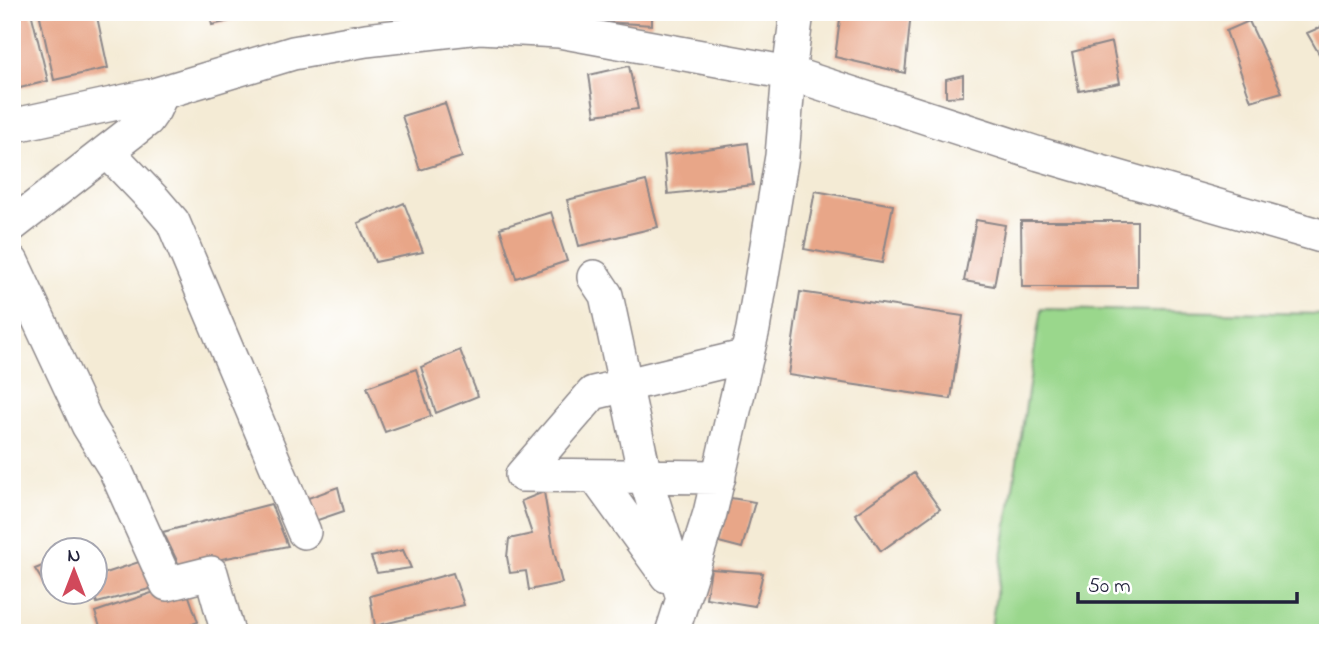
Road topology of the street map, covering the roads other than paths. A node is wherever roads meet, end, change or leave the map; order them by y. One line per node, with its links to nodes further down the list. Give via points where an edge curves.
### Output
1 (797, 12): 2 (street)
2 (789, 73): 3 (street, via 559,32 479,27 293,53); 7 (street, via 1039,154); 10 (street, via 782,156)
3 (162, 93): 4 (street); 5 (street, via 147,120)
4 (12, 124)
5 (107, 151): 6 (street); 15 (street, via 173,222)
6 (12, 225)
7 (1328, 238)
8 (12, 262): 17 (street, via 167,584 211,573)
9 (594, 277): 11 (street, via 606,295)
10 (747, 356): 11 (street); 14 (street)
11 (626, 385): 12 (street, via 593,393 522,475); 13 (street)
12 (595, 475): 13 (street); 16 (street)
13 (645, 476): 14 (street); 16 (street)
14 (719, 477): 16 (street)
15 (304, 532)
16 (683, 598): 18 (street)
17 (228, 633)
18 (672, 633)

